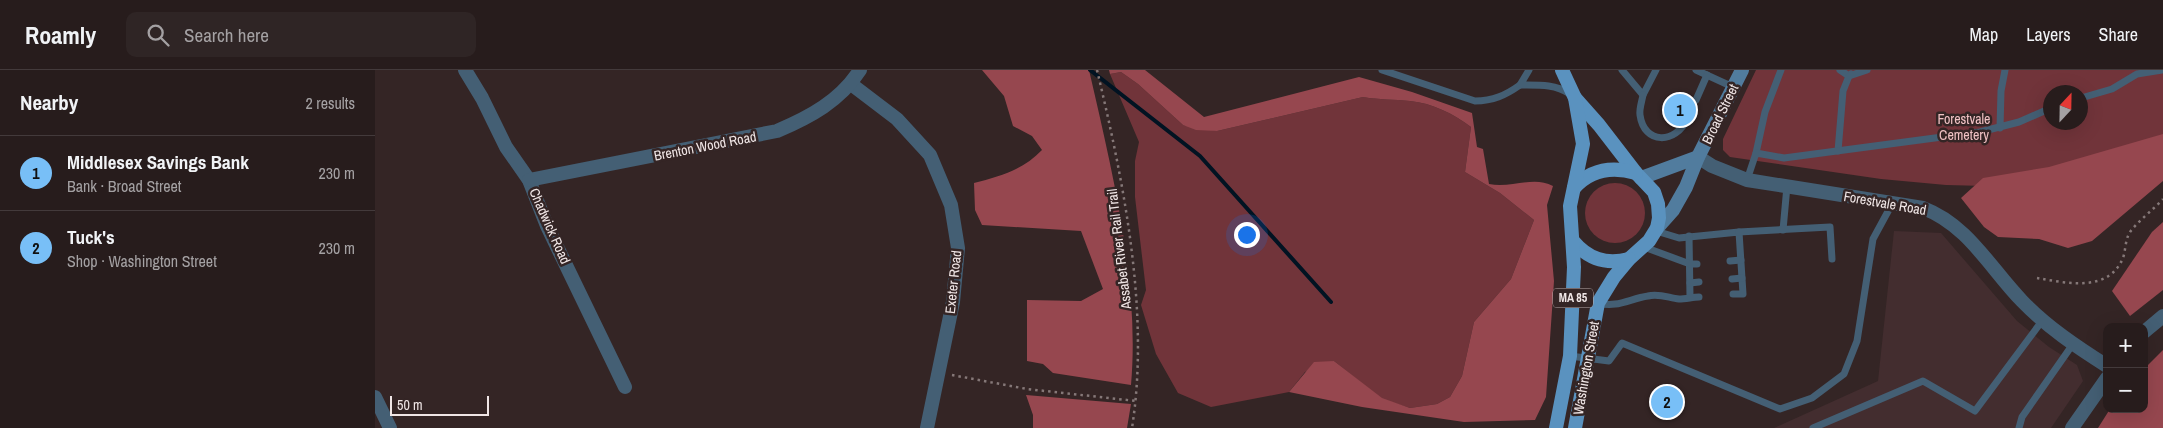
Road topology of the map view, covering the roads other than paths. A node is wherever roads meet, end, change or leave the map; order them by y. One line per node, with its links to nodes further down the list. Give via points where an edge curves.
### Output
1 (465, 70): 33 (street, Chadwick Road, via 506,147)
2 (860, 70): 19 (street, Brenton Wood Road)
3 (1382, 70): 20 (lane, via 1475,101 1506,95)
4 (1529, 70): 20 (lane)
5 (1562, 70): 24 (main road, Washington Street / MA 85)
6 (1623, 70): 22 (lane)
7 (1655, 70): 22 (lane)
8 (1696, 70): 17 (lane)
9 (1742, 70): 21 (main road, Broad Street)
10 (1781, 70): 30 (lane, via 1765,112)
11 (1840, 70): 18 (lane)
12 (1855, 70): 18 (lane)
13 (1867, 70): 18 (lane)
14 (2005, 70): 28 (lane)
15 (2162, 70): 16 (lane)
16 (2137, 72): 23 (lane, via 2112,89)
17 (1707, 75): 21 (lane); 25 (lane)
18 (1849, 76): 29 (lane, via 1843,91)
19 (851, 84): 33 (street, Brenton Wood Road, via 803,120 777,131); 68 (street, Exeter Road, via 897,119 930,155 951,205 958,248 953,302)
20 (1520, 85): 24 (lane, via 1543,84 1561,88)
21 (1733, 87): 31 (main road, Broad Street)
22 (1643, 96): 27 (lane, via 1640,115 1648,132 1656,137 1674,136)
23 (2088, 96)
24 (1575, 98): 32 (main road, Washington Street / MA 85); 36 (main road, Washington Street / MA 85, via 1583,144)
25 (1696, 100)
26 (2043, 111): 28 (lane)
27 (1687, 119)
28 (2000, 128): 29 (lane)
29 (1838, 151): 30 (lane, via 1784,158)
30 (1756, 153): 34 (lane)
31 (1698, 157): 32 (main road, Broad Street); 34 (street, Forestvale Road); 38 (main road, Broad Street, via 1692,176 1673,210)
32 (1638, 176): 36 (main road, via 1620,168 1605,169 1590,175); 38 (main road, Washington Street / MA 85, via 1653,192 1658,204)
33 (529, 180): 65 (street, Chadwick Road, via 547,226)
34 (1747, 180): 35 (street, Forestvale Road)
35 (1787, 186): 37 (street, Forestvale Road); 39 (lane)
36 (1574, 188): 42 (main road, Washington Street / MA 85, via 1570,206)
37 (1892, 204): 58 (street, Forestvale Road, via 1923,208 1947,218); 62 (lane, via 1873,239 1857,341 1844,374 1812,398 1780,409 1622,344 1609,361)
38 (1656, 229): 41 (lane, via 1679,238); 43 (main road, Washington Street / MA 85)
39 (1783, 230): 40 (lane); 45 (lane, via 1830,227)
40 (1739, 232): 41 (lane); 46 (lane)
41 (1689, 236): 48 (lane)
42 (1573, 241): 44 (main road, via 1598,260); 61 (main road, Washington Street / MA 85)
43 (1644, 247): 44 (main road, Washington Street / MA 85); 48 (lane)
44 (1629, 259): 56 (main road, Washington Street / MA 85)
45 (1832, 259)
46 (1741, 260): 47 (lane); 49 (lane)
47 (1730, 261)
48 (1693, 264): 52 (lane)
49 (1742, 278): 50 (lane); 53 (lane, via 1743,294)
50 (1732, 279)
51 (1699, 282): 52 (lane)
52 (1690, 283): 54 (lane)
53 (1733, 294)
54 (1690, 297): 55 (lane); 56 (lane, via 1647,296 1610,306)
55 (1699, 297)
56 (1598, 303): 62 (main road, Washington Street / MA 85)
57 (2163, 316): 59 (street)
58 (2042, 321): 60 (street, Forestvale Road); 71 (lane, via 1975,411 1923,381)
59 (2148, 329)
60 (2073, 344): 63 (street, Forestvale Road); 72 (lane, via 2022,417)
61 (1570, 356): 62 (lane); 69 (main road, Washington Street / MA 85)
62 (1589, 358): 70 (main road, Washington Street / MA 85)
63 (2103, 363)
64 (2103, 384): 73 (street)
65 (625, 388)
66 (375, 398): 67 (street)
67 (390, 428)
68 (927, 428)
69 (1556, 428)
70 (1575, 428)
71 (1813, 428)
72 (2019, 428)
73 (2072, 428)

